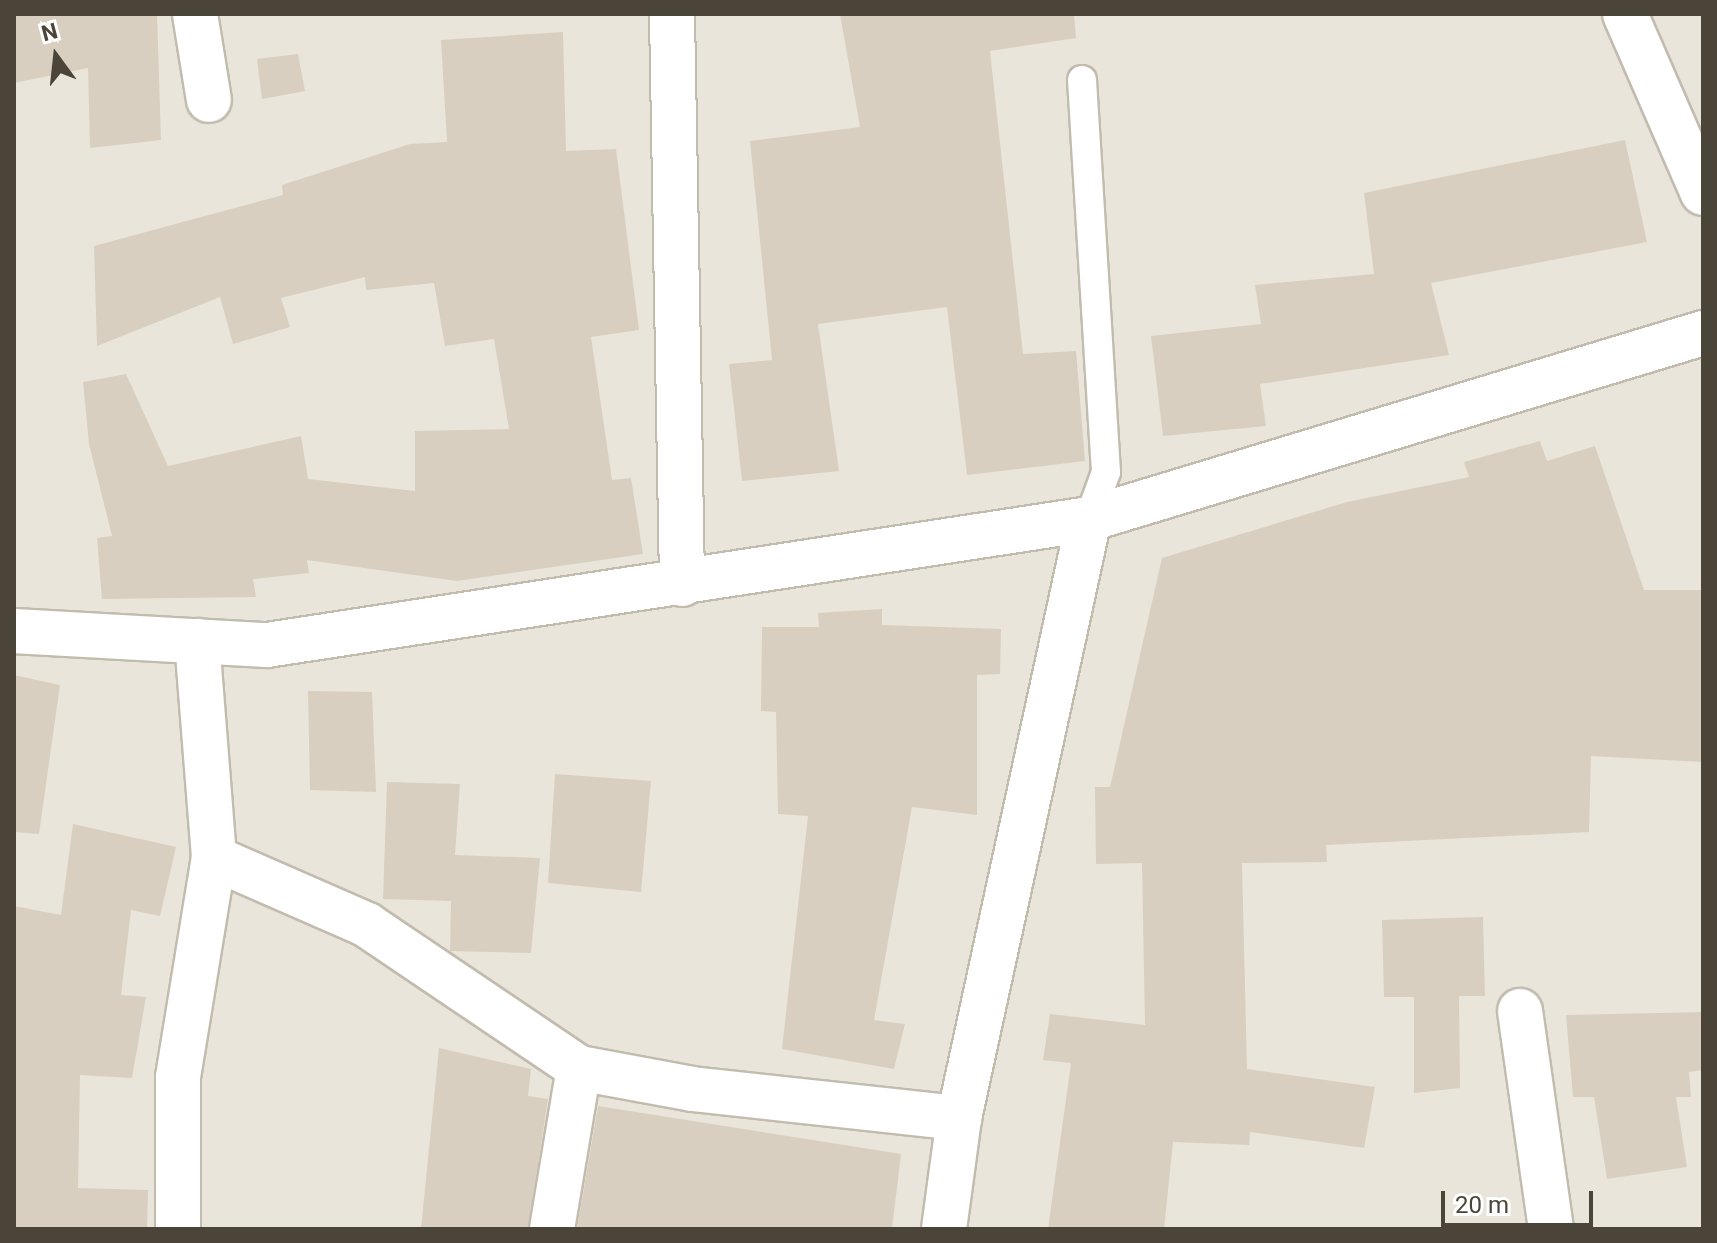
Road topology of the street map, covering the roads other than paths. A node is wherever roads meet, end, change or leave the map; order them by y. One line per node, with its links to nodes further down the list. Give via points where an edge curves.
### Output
1 (195, 14): 5 (street)
2 (672, 14): 9 (street)
3 (1625, 14): 6 (street)
4 (1082, 80): 8 (lane, via 1106,472)
5 (209, 100)
6 (1703, 193)
7 (1703, 333): 8 (street)
8 (1089, 519): 9 (street); 15 (street)
9 (682, 584): 11 (street, via 267,645)
10 (14, 631): 11 (street)
11 (197, 641): 12 (street)
12 (214, 858): 14 (street, via 367,925); 16 (street, via 178,1077)
13 (1520, 1011): 19 (street)
14 (579, 1068): 15 (street, via 692,1089); 17 (street)
15 (959, 1118): 18 (street)
16 (178, 1229)
17 (552, 1229)
18 (944, 1229)
19 (1551, 1229)

